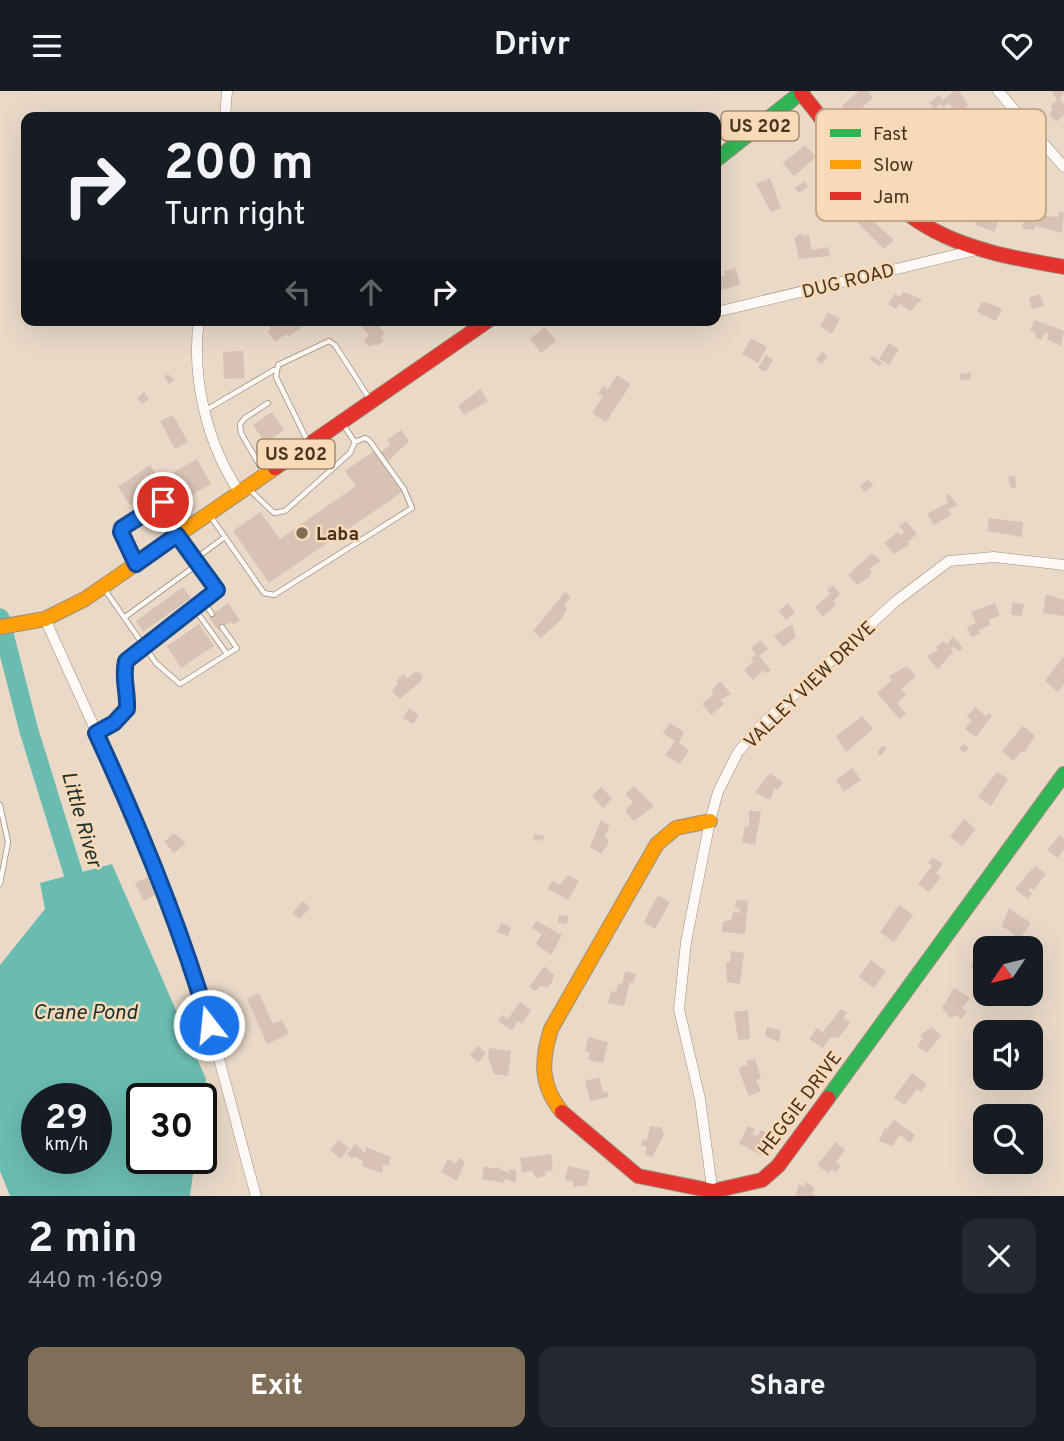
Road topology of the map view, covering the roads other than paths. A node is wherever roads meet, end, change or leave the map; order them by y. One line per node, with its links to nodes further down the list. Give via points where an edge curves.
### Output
1 (227, 91): 6 (street)
2 (998, 91): 5 (street)
3 (802, 92): 4 (main road); 8 (main road, US 202)
4 (816, 109)
5 (1014, 109)
6 (225, 112)
7 (1046, 146): 9 (street)
8 (721, 156)
9 (1064, 167)
10 (917, 221): 11 (main road)
11 (981, 249): 12 (main road); 13 (street, DUG ROAD)
12 (1064, 267)
13 (721, 311)
14 (199, 326): 19 (street, via 196,361)
15 (480, 326): 17 (main road, US 202)
16 (275, 370): 17 (lane, via 329,341); 19 (lane); 22 (lane)
17 (371, 401): 20 (main road, US 202)
18 (268, 403): 23 (lane, via 240,424)
19 (206, 411): 24 (street, via 231,480)
20 (341, 422): 21 (lane); 22 (main road, US 202)
21 (355, 442): 24 (lane, via 343,462 285,511 274,513); 28 (lane, via 369,440 412,502 407,513 269,596)
22 (309, 444): 23 (main road, US 202)
23 (265, 475): 24 (main road, US 202)
24 (244, 490): 26 (main road, US 202)
25 (163, 502): 30 (lane, via 122,528)
26 (208, 513): 27 (main road, US 202); 28 (lane)
27 (177, 535): 29 (lane); 30 (main road, US 202)
28 (225, 537): 29 (lane)
29 (196, 562): 33 (lane, via 217,590); 36 (lane)
30 (136, 564): 32 (main road, US 202)
31 (1064, 565): 45 (street, VALLEY VIEW DRIVE, via 994,557 949,561 896,601 760,726 738,752)
32 (102, 586): 36 (lane); 37 (main road, US 202)
33 (203, 601): 34 (lane); 35 (lane)
34 (194, 608): 40 (lane); 41 (lane)
35 (212, 614)
36 (125, 617): 40 (lane)
37 (37, 620): 39 (main road, US 202); 42 (street)
38 (222, 627): 41 (lane, via 237,647)
39 (0, 628)
40 (145, 645): 41 (lane, via 156,663 180,684); 42 (lane, via 126,661 122,678 128,693 127,709)
41 (227, 654)
42 (96, 733): 48 (street, via 137,820 175,918)
43 (1064, 774): 47 (main road, HEGGIE DRIVE, via 778,1166 762,1180)
44 (0, 805): 46 (lane, via 8,842)
45 (710, 821): 47 (street, VALLEY VIEW DRIVE, via 686,942 679,1009 700,1099); 47 (main road, HEGGIE DRIVE, via 676,828 657,844 551,1029 542,1066 551,1099 568,1119 638,1176)
46 (0, 884)
47 (713, 1193)
48 (256, 1196)

